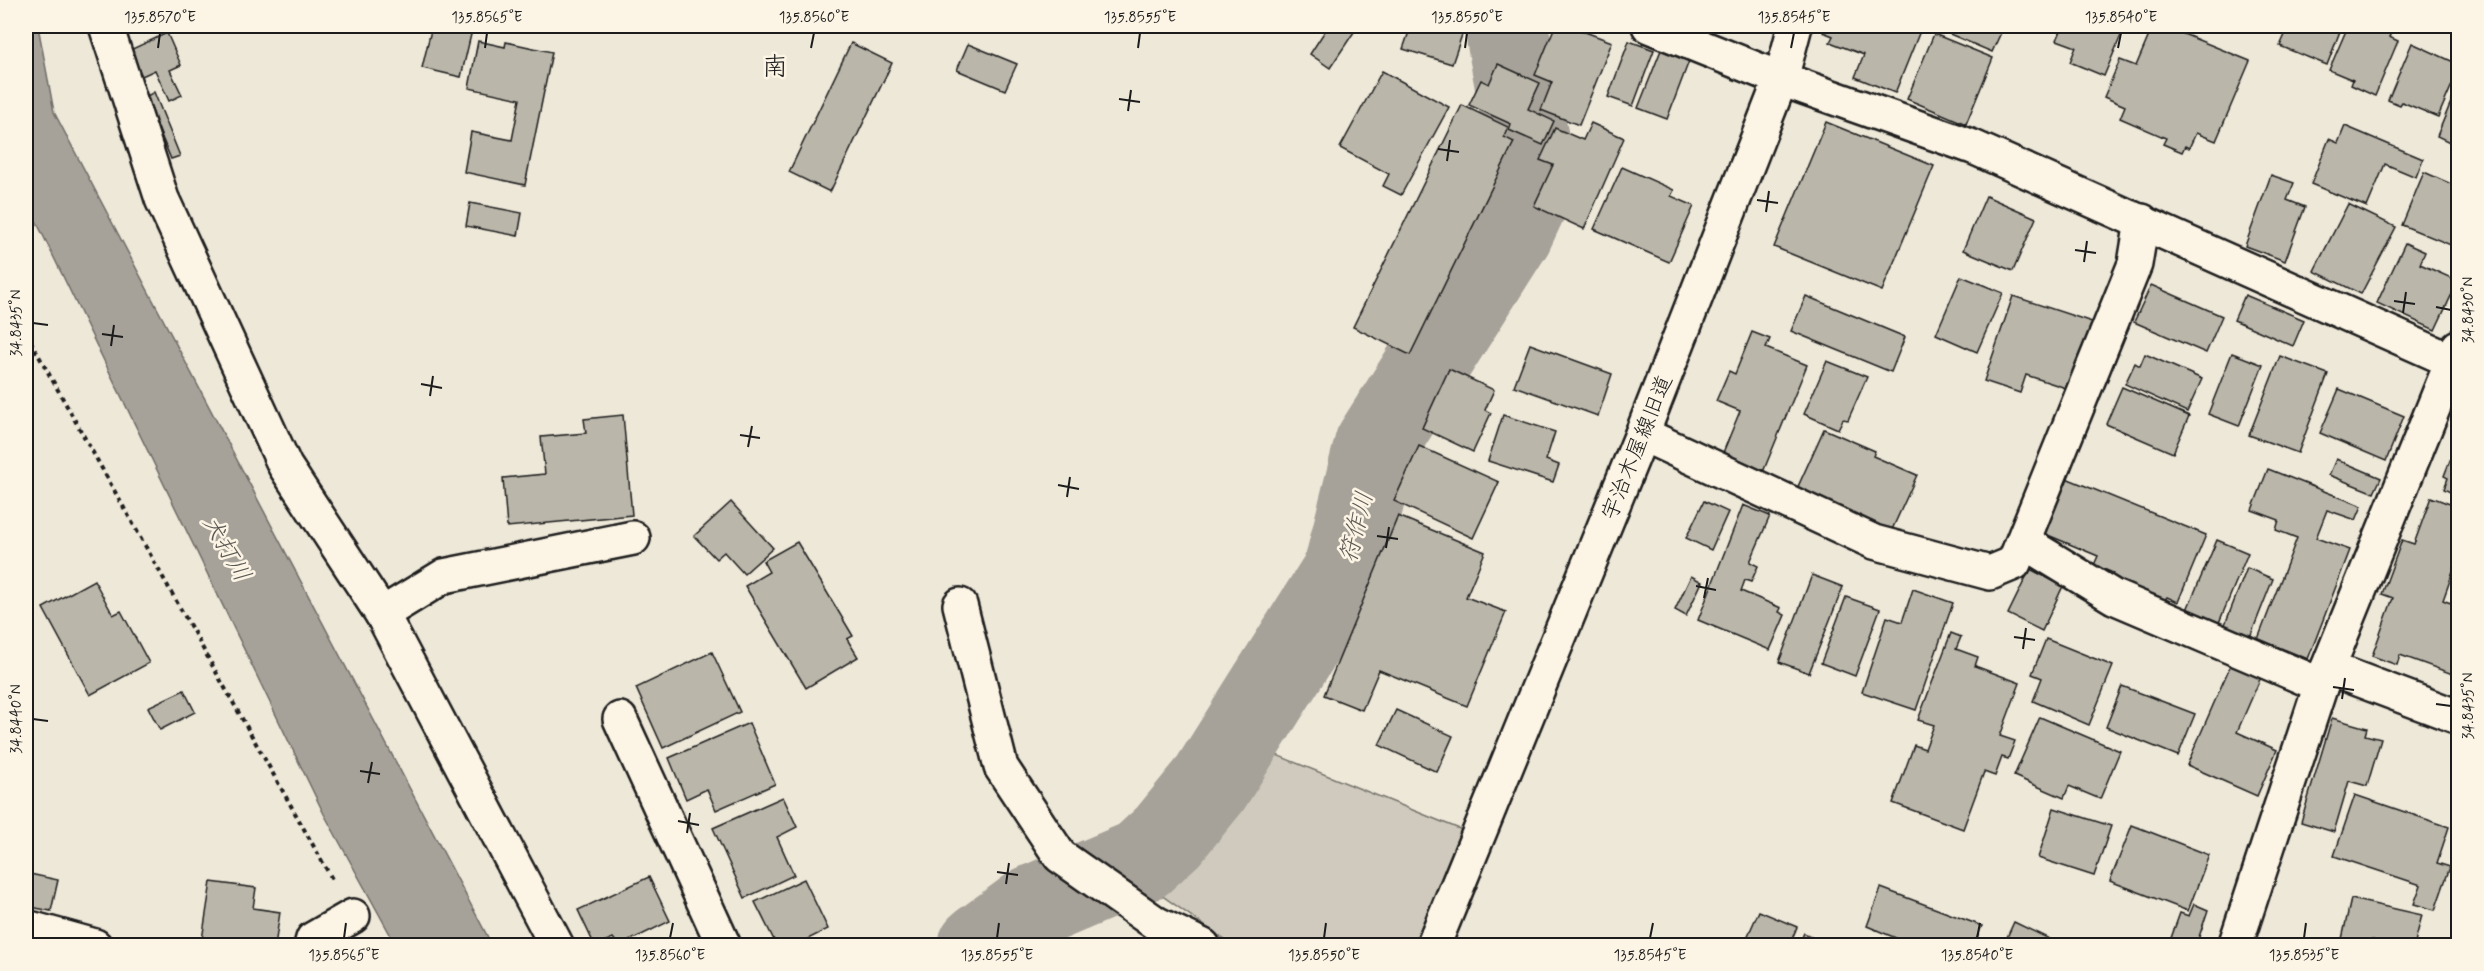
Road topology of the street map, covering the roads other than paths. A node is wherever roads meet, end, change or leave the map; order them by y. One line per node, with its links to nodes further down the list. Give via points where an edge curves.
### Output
1 (106, 26): 11 (street, via 162,199 285,466)
2 (1649, 26): 4 (street)
3 (1796, 26): 4 (street, 宇治木屋線旧道)
4 (1781, 79): 5 (street, via 1973,147); 7 (street, 宇治木屋線旧道)
5 (2142, 221): 6 (street); 9 (street, via 2135,264)
6 (2455, 354): 12 (street)
7 (1642, 434): 9 (street, via 1874,542 1990,573 2014,563); 22 (street, 宇治木屋線旧道)
8 (633, 538): 11 (street, via 444,576)
9 (2024, 542): 12 (street, via 2114,597)
10 (960, 604): 21 (street, via 1001,767 1060,856 1157,924)
11 (382, 614): 19 (street)
12 (2324, 676): 13 (street); 23 (street)
13 (2458, 717)
14 (620, 719): 20 (street)
15 (352, 916): 18 (street, via 314,939)
16 (26, 927): 17 (street)
17 (95, 945)
18 (311, 945)
19 (556, 945)
20 (724, 945)
21 (1203, 945)
22 (1433, 945)
23 (2235, 945)

